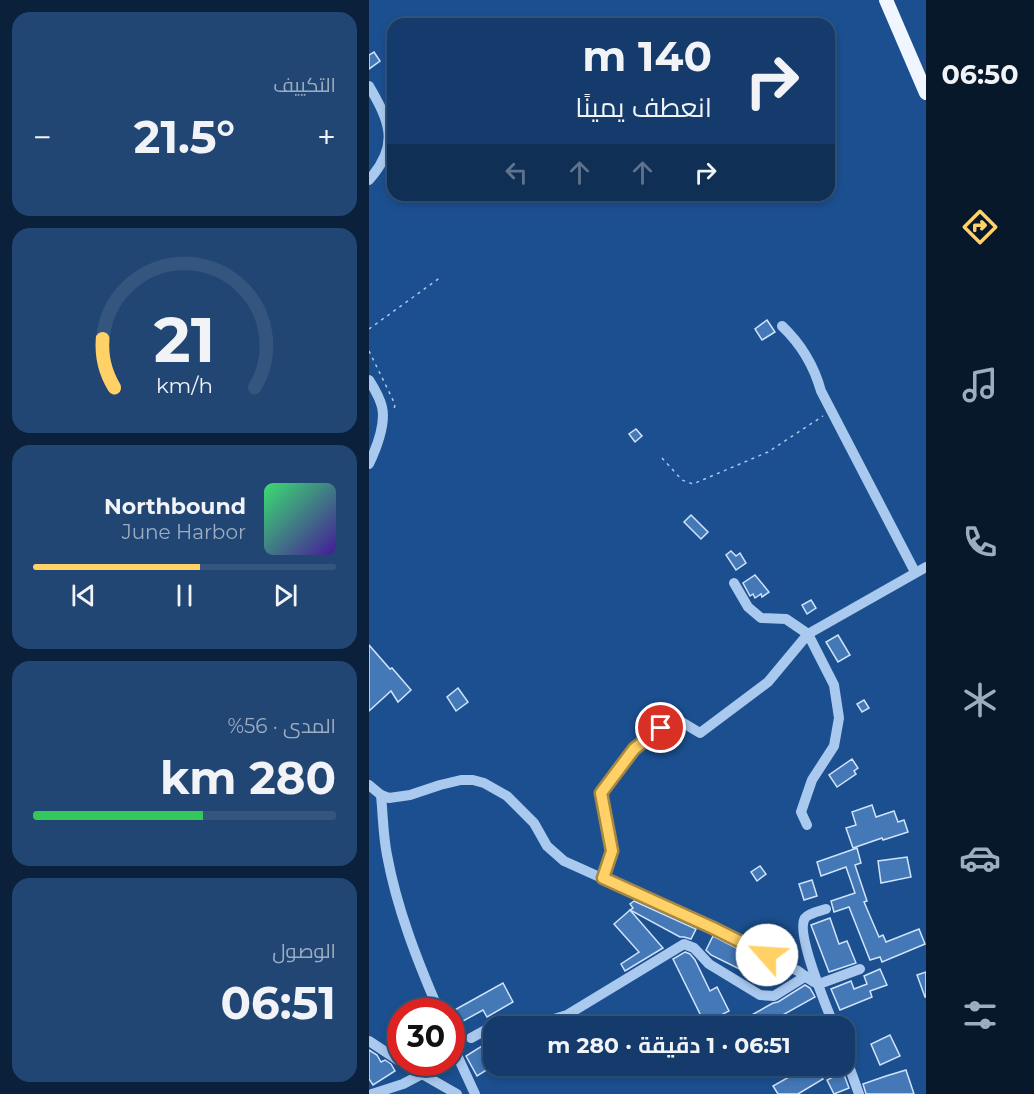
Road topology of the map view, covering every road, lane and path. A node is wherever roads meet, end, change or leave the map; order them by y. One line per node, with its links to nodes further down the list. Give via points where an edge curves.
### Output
1 (886, 0): 3 (main road)
2 (369, 86): 4 (street)
3 (926, 93)
4 (387, 124)
5 (387, 146): 6 (street)
6 (369, 180)
7 (441, 277): 9 (path)
8 (782, 326): 13 (street, via 802,347)
9 (369, 329)
10 (369, 351): 12 (path, via 395,405 394,409)
11 (369, 381): 12 (street)
12 (382, 407): 15 (street, via 381,426)
13 (832, 411): 14 (path, via 768,452 693,483 682,480); 17 (street)
14 (662, 458)
15 (369, 464)
16 (926, 567): 17 (street)
17 (915, 572): 19 (street)
18 (734, 583): 19 (street, via 748,607 761,618 786,619)
19 (808, 634): 22 (street, via 834,685 839,718 834,746 812,780 801,812); 23 (street, via 768,682 700,733 675,718 634,749 601,793 612,851)
20 (369, 785): 21 (street)
21 (381, 795): 23 (street, via 410,795 461,780 484,783 507,796 564,861); 28 (street, via 386,853 398,905)
22 (807, 825)
23 (603, 878): 26 (street)
24 (826, 909): 27 (street, via 807,915 803,923 804,941)
25 (860, 969): 27 (street)
26 (806, 976): 27 (street); 29 (street, via 774,996 761,995 684,944)
27 (819, 984): 30 (street)
28 (433, 998)
29 (564, 1016)
30 (830, 1016)
31 (483, 1032): 32 (street)
32 (471, 1038)
33 (369, 1041): 34 (street)
34 (387, 1053)
35 (465, 1072): 41 (street)
36 (417, 1076): 39 (street)
37 (425, 1076): 40 (street)
38 (853, 1076): 42 (street)
39 (372, 1094)
40 (457, 1094)
41 (475, 1094)
42 (859, 1094)

